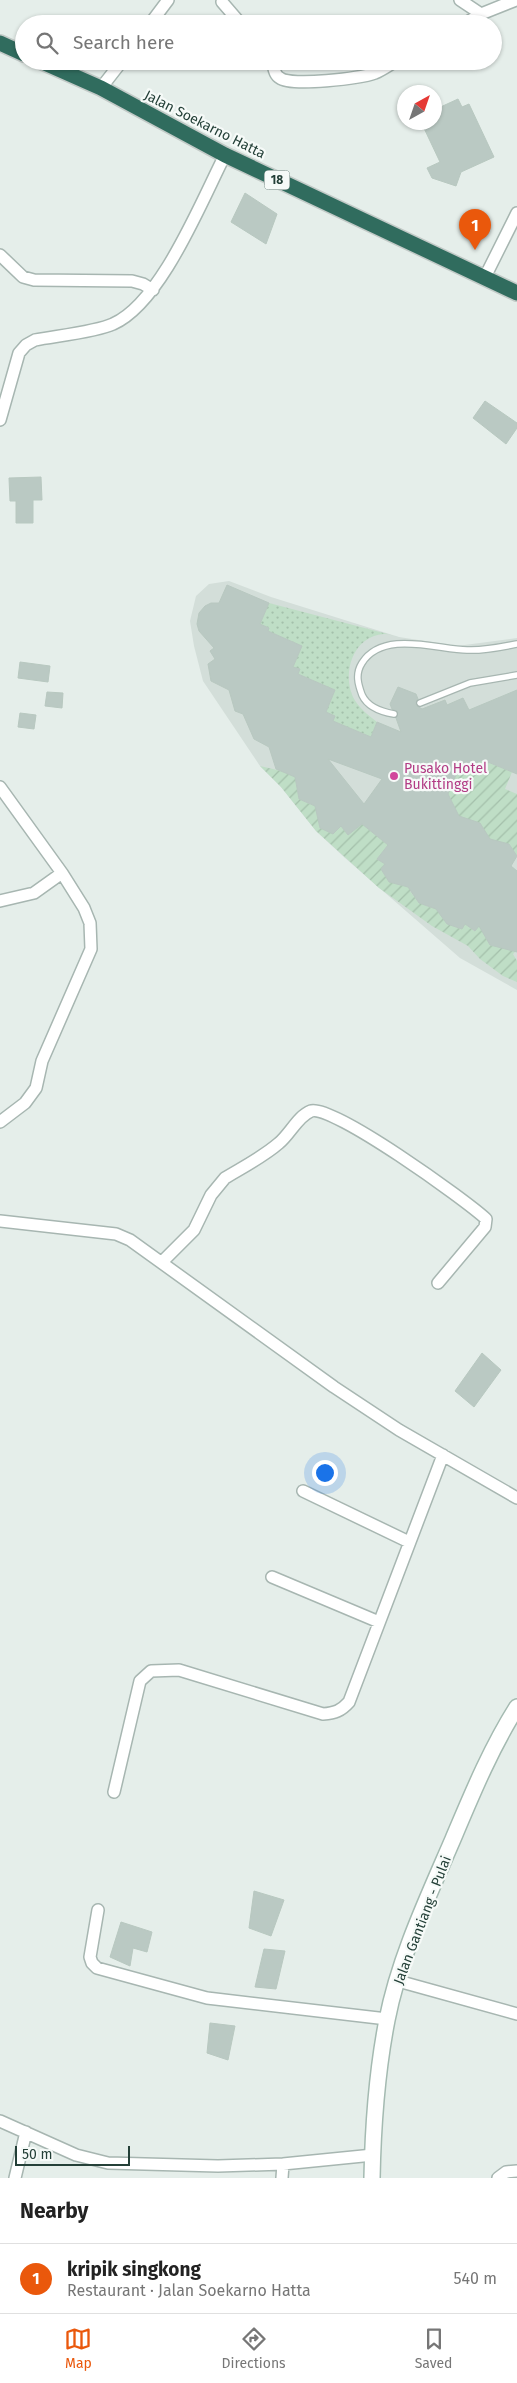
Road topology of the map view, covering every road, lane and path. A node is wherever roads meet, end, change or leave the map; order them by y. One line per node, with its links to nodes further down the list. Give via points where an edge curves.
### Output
1 (168, 0): 6 (street)
2 (460, 0): 5 (street)
3 (516, 0): 5 (street)
4 (221, 1): 7 (street)
5 (481, 14)
6 (157, 15)
7 (233, 15)
8 (0, 43): 9 (highway)
9 (15, 50)
10 (60, 70): 14 (highway, Jalan Soekarno Hatta / 18)
11 (115, 70): 14 (street)
12 (276, 70): 13 (street, via 284,81 308,83)
13 (380, 70)
14 (101, 88): 15 (highway, Jalan Soekarno Hatta / 18)
15 (225, 155): 18 (highway, Jalan Soekarno Hatta / 18); 19 (street)
16 (517, 213): 18 (street)
17 (0, 255): 19 (street, via 23,276 34,280 132,281)
18 (485, 277): 20 (highway, Jalan Soekarno Hatta / 18)
19 (153, 290): 21 (street, via 132,312 112,325 35,340 26,345 19,353)
20 (517, 293)
21 (0, 420)
22 (517, 644): 25 (lane, via 478,650 396,644 380,648 368,655 358,670 358,684 364,700 379,711)
23 (517, 675): 24 (lane, via 470,683)
24 (420, 703)
25 (394, 714)
26 (0, 787): 27 (street)
27 (62, 873): 28 (street, via 34,893); 29 (street, via 90,923 92,949 42,1061 36,1088 25,1103)
28 (0, 901)
29 (0, 1122)
30 (0, 1221): 31 (street, via 116,1234)
31 (162, 1262): 32 (street, via 194,1230 217,1186 280,1142 305,1115 312,1110 320,1110 409,1161 486,1219 486,1226); 33 (street, via 334,1388)
32 (438, 1283)
33 (443, 1456): 35 (street); 36 (street)
34 (303, 1491): 36 (street)
35 (517, 1498)
36 (409, 1542): 38 (street)
37 (272, 1577): 38 (street)
38 (379, 1622): 40 (street, via 348,1702 334,1713 323,1714 179,1670 151,1671 140,1681)
39 (517, 1707): 42 (street, Jalan Gantiang - Pulai, via 473,1792 427,1901)
40 (114, 1792)
41 (98, 1910): 44 (street, via 90,1957 97,1968 207,1998)
42 (398, 1981): 43 (street); 44 (street, Jalan Gantiang - Pulai)
43 (517, 2014)
44 (387, 2018): 47 (street, Jalan Gantiang - Pulai)
45 (0, 2121): 46 (street)
46 (26, 2132): 48 (street, via 91,2161 218,2166); 50 (street)
47 (373, 2155): 48 (street); 52 (street, Jalan Gantiang - Pulai)
48 (283, 2164): 51 (street)
49 (517, 2171): 53 (street, via 506,2172)
50 (15, 2178)
51 (282, 2178)
52 (372, 2178)
53 (498, 2178)

